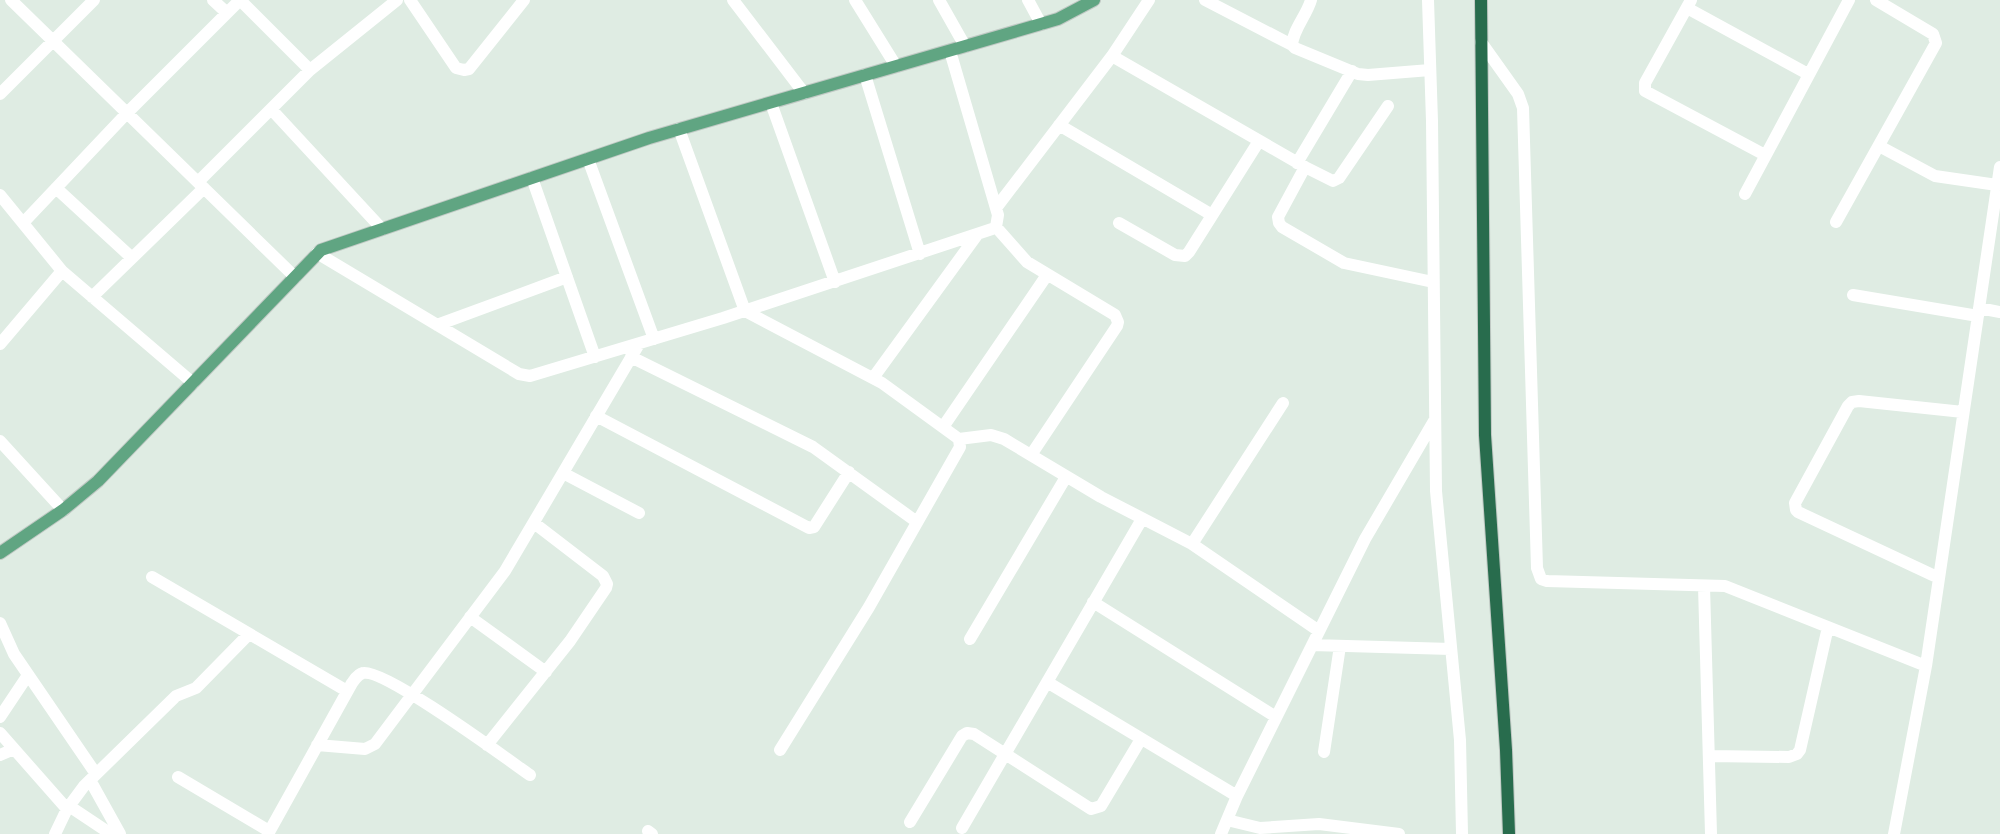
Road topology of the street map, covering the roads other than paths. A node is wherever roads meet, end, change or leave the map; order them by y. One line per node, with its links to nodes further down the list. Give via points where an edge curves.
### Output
1 (11, 0): 23 (street)
2 (94, 0): 23 (street)
3 (213, 0): 21 (street)
4 (240, 0): 21 (street); 30 (street)
5 (397, 0): 30 (street)
6 (410, 0): 7 (street, via 456,68 464,70 469,69)
7 (524, 0)
8 (733, 0): 35 (street)
9 (855, 0): 29 (street)
10 (939, 0): 26 (street)
11 (1028, 0): 22 (street)
12 (1094, 0): 22 (main road, via 1058,19)
13 (1149, 0): 28 (street)
14 (1205, 0): 25 (street)
15 (1311, 0): 25 (street)
16 (1428, 0): 31 (street)
17 (1481, 0): 24 (highway)
18 (1848, 0): 33 (street)
19 (1876, 0): 44 (street, via 1933,34 1936,42)
20 (1689, 4): 33 (street); 45 (street, via 1645,83 1645,91)
21 (227, 13): 40 (street)
22 (1041, 24): 26 (main road)
23 (53, 41): 36 (street); 40 (street)
24 (1481, 42): 105 (street, via 1518,94 1523,108 1538,574 1541,579 1547,581); 149 (highway, via 1485,435 1506,750)
25 (1292, 44): 32 (street, via 1295,48)
26 (964, 46): 27 (main road)
27 (950, 50): 29 (main road); 55 (street)
28 (1112, 56): 41 (street); 43 (street)
29 (896, 66): 34 (main road)
30 (310, 70): 39 (street)
31 (1430, 70): 32 (street, via 1368,75); 71 (street)
32 (1352, 71): 47 (street)
33 (1808, 74): 45 (street)
34 (865, 75): 35 (main road); 64 (street)
35 (804, 93): 37 (main road)
36 (0, 94)
37 (771, 103): 42 (main road); 70 (street)
38 (1388, 106): 47 (street, via 1337,180 1329,180)
39 (271, 109): 50 (street); 61 (street)
40 (127, 113): 50 (street); 52 (street)
41 (1059, 125): 55 (street); 56 (street)
42 (679, 129): 46 (main road); 74 (street)
43 (1260, 141): 47 (street); 56 (street)
44 (1879, 146): 51 (street, via 1935,176); 57 (street)
45 (1765, 155): 53 (street)
46 (588, 159): 49 (main road); 78 (street)
47 (1301, 165): 71 (street, via 1278,217 1278,223 1282,227 1344,263)
48 (2000, 167): 51 (street)
49 (532, 178): 61 (main road); 69 (street)
50 (201, 185): 65 (street); 68 (street)
51 (1997, 185): 75 (street)
52 (56, 188): 58 (street); 65 (street)
53 (1745, 194)
54 (0, 195): 58 (street)
55 (996, 208): 60 (street)
56 (1212, 215): 59 (street, via 1185,256 1175,255)
57 (1836, 222)
58 (23, 223): 66 (street)
59 (1119, 223)
60 (996, 227): 62 (street); 67 (street, via 1027,262)
61 (382, 229): 63 (main road)
62 (977, 235): 64 (street); 83 (street)
63 (318, 253): 68 (main road); 77 (street)
64 (920, 254): 70 (street)
65 (132, 258): 73 (street)
66 (62, 271): 73 (street); 79 (street)
67 (1047, 275): 89 (street); 92 (street, via 1115,315 1118,322)
68 (295, 277): 84 (main road)
69 (567, 277): 77 (street); 81 (street)
70 (835, 282): 74 (street)
71 (1433, 282): 88 (street)
72 (1854, 295): 75 (street)
73 (92, 297): 84 (street)
74 (745, 311): 78 (street); 83 (street)
75 (1978, 312): 76 (street); 86 (street)
76 (2000, 312)
77 (437, 325): 81 (street, via 525,376)
78 (654, 339): 80 (street)
79 (0, 344)
80 (639, 344): 81 (street); 82 (street)
81 (595, 357)
82 (631, 357): 87 (street); 93 (street, via 805,442)
83 (873, 378): 89 (street)
84 (193, 383): 96 (main road, via 98,481)
85 (1283, 402): 101 (street)
86 (1964, 412): 104 (street); 104 (street, via 1852,402 1795,503 1798,512)
87 (596, 416): 93 (street, via 809,528 814,527); 94 (street)
88 (1435, 420): 110 (street, via 1364,539); 115 (street, via 1436,491)
89 (943, 427): 90 (street)
90 (959, 439): 92 (street, via 995,436); 99 (street, via 960,447)
91 (0, 441): 96 (street)
92 (1031, 456): 95 (street)
93 (849, 472): 99 (street)
94 (563, 473): 97 (street); 100 (street)
95 (1066, 477): 98 (street); 112 (street)
96 (63, 510): 102 (main road)
97 (639, 513)
98 (1142, 519): 101 (street); 106 (street)
99 (917, 522): 129 (street, via 869,607)
100 (534, 523): 107 (street, via 505,571); 117 (street, via 603,576 608,584)
101 (1192, 544): 110 (street)
102 (0, 553)
103 (152, 577): 111 (street)
104 (1939, 578): 116 (street)
105 (1704, 586): 109 (street, via 1725,586); 133 (street)
106 (1094, 602): 119 (street); 123 (street)
107 (470, 617): 117 (street); 120 (street)
108 (0, 623): 118 (street, via 14,654)
109 (1828, 627): 116 (street); 133 (street, via 1798,754 1789,757)
110 (1319, 631): 113 (street)
111 (249, 634): 121 (street); 135 (street, via 196,688 176,696)
112 (970, 639)
113 (1312, 645): 114 (street); 123 (street)
114 (1340, 646): 115 (street); 131 (street)
115 (1451, 649): 148 (street, via 1460,740)
116 (1926, 666): 151 (street)
117 (546, 672): 126 (street)
118 (28, 675): 122 (street); 135 (street)
119 (1047, 682): 125 (street); 130 (street)
120 (415, 690): 121 (street, via 372,673 364,673 357,676); 126 (street); 127 (street, via 370,748)
121 (347, 691): 127 (street)
122 (0, 717)
123 (1276, 717): 137 (street)
124 (0, 732): 128 (street)
125 (1141, 739): 130 (street, via 1101,806 1096,809 1086,807); 137 (street)
126 (489, 743): 134 (street)
127 (317, 746): 142 (street)
128 (14, 749): 132 (street); 138 (street)
129 (780, 750)
130 (1006, 752): 140 (street, via 974,734 967,733 962,736); 141 (street)
131 (1324, 752)
132 (0, 755)
133 (1709, 756): 150 (street)
134 (530, 775)
135 (93, 777): 138 (street); 145 (street)
136 (178, 777): 142 (street)
137 (1237, 796): 139 (street)
138 (68, 808): 143 (street); 144 (street)
139 (1227, 820): 146 (street); 147 (street, via 1260,828 1319,824)
140 (910, 822)
141 (962, 828)
142 (268, 833)
143 (55, 834)
144 (111, 834)
145 (120, 834)
146 (1221, 834)
147 (1399, 834)
148 (1462, 834)
149 (1509, 834)
150 (1711, 834)
151 (1894, 834)

